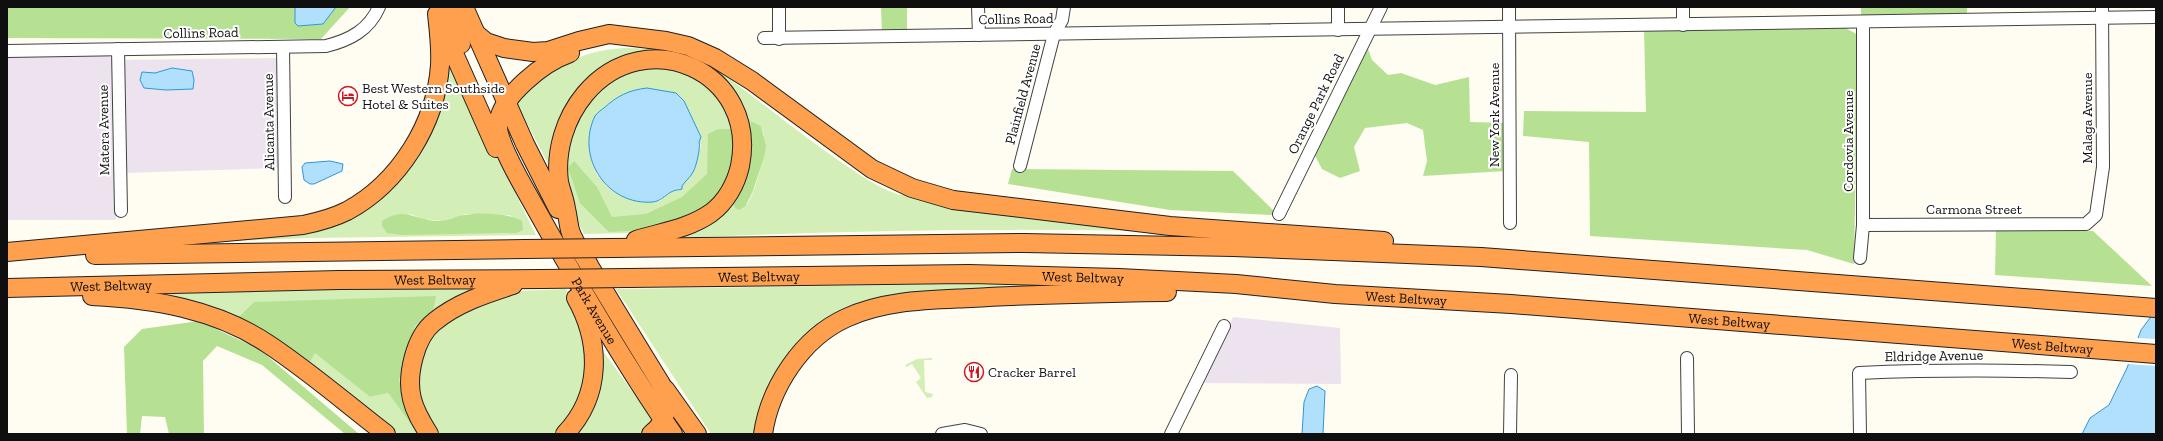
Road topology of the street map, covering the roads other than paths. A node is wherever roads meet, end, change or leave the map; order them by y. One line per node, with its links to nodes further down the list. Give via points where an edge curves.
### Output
1 (379, 7): 25 (street, Collins Road, via 368,26 340,42 326,46)
2 (464, 7): 19 (highway)
3 (779, 7): 24 (street)
4 (978, 7): 21 (street)
5 (1064, 7): 20 (street, Plainfield Avenue, via 1062,20)
6 (1338, 7): 17 (street)
7 (1381, 7): 18 (street, Orange Park Road)
8 (1509, 7): 16 (street, New York Avenue)
9 (1683, 7): 15 (street)
10 (2102, 7): 13 (street, Malaga Avenue)
11 (440, 9): 29 (highway, Park Avenue); 39 (highway, via 440,67 427,121 408,156 395,172 380,187 346,212 303,226); 57 (highway, via 485,126 580,306 593,340 593,376 589,393 578,418)
12 (2156, 17): 13 (street, Collins Road)
13 (2102, 19): 14 (street, Collins Road); 35 (street, Malaga Avenue, via 2102,167 2096,215)
14 (1863, 23): 15 (street, Collins Road); 36 (street, Cordovia Avenue)
15 (1683, 25): 16 (street, Collins Road)
16 (1509, 28): 18 (street, Collins Road); 34 (street, New York Avenue)
17 (1338, 30): 18 (street, Collins Road); 20 (street, Collins Road)
18 (1370, 30): 33 (street, Orange Park Road)
19 (475, 32): 22 (highway, via 486,42 504,48 533,52 548,52 609,34); 28 (highway)
20 (1054, 34): 21 (street, Collins Road); 30 (street, Plainfield Avenue)
21 (978, 35): 24 (street, Collins Road)
22 (624, 37): 28 (highway, via 586,46 549,63 518,88); 41 (highway, via 688,46 715,58 752,81 872,169 912,188 941,197 1170,226 1412,243)
23 (764, 38): 24 (street, Collins Road)
24 (779, 39)
25 (283, 47): 26 (street, Collins Road); 31 (street, Alicanta Avenue)
26 (118, 49): 27 (street, Collins Road); 32 (street, Matera Avenue)
27 (7, 51)
28 (506, 103): 29 (highway, via 499,116); 37 (highway)
29 (499, 137): 54 (highway, Park Avenue, via 522,184 584,293)
30 (1020, 166)
31 (285, 197)
32 (120, 211)
33 (1279, 214)
34 (1510, 223)
35 (2086, 224): 36 (street, Carmona Street)
36 (1863, 225): 42 (street, Cordovia Avenue)
37 (570, 231): 38 (highway, via 559,180 559,159 565,128 579,101 599,79 634,61 666,59 697,69 725,93 739,122 743,152 735,181 720,204 691,224); 53 (highway)
38 (612, 248): 40 (highway, West Beltway, bridge); 41 (highway, West Beltway, via 1024,243 1233,247)
39 (7, 252)
40 (7, 255)
41 (1481, 257): 47 (highway, West Beltway)
42 (1860, 258)
43 (536, 279): 44 (highway, West Beltway, via 339,280); 45 (highway, West Beltway, bridge, via 969,274 1119,278); 56 (highway, via 481,295 454,308 432,323 419,343 411,368 411,398 420,422)
44 (7, 288)
45 (1284, 289): 49 (highway, West Beltway); 60 (highway, via 1034,294 878,306 858,312 835,324 814,339 801,353 775,393)
46 (7, 292): 55 (highway, via 143,300 195,311 226,322 268,344)
47 (2156, 308)
48 (1224, 326): 63 (street)
49 (2156, 354)
50 (1687, 358): 65 (street)
51 (2071, 372): 66 (street, Eldridge Avenue, via 1980,369 1859,373)
52 (1511, 375): 64 (street)
53 (661, 384): 54 (highway, via 667,403); 59 (highway)
54 (668, 427): 58 (highway)
55 (386, 434)
56 (429, 434)
57 (565, 434)
58 (651, 434)
59 (697, 434)
60 (763, 434)
61 (942, 434): 62 (street, via 965,430)
62 (982, 434)
63 (1171, 434)
64 (1510, 434)
65 (1688, 434)
66 (1860, 434)

